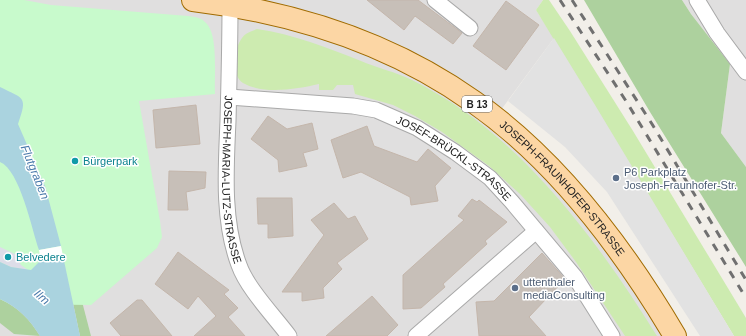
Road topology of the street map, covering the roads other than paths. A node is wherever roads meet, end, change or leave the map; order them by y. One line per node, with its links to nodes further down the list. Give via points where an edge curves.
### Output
1 (193, 0): 4 (main road, JOSEPH-FRAUNHOFER-STRASSE / B 13)
2 (434, 0): 5 (street)
3 (697, 0): 6 (street, via 721,39)
4 (221, 3): 7 (street, JOSEPH-MARIA-LUTZ-STRASSE); 12 (main road, JOSEPH-FRAUNHOFER-STRASSE / B 13, via 292,18 358,40 436,78 485,110 523,142 572,192 626,260)
5 (470, 28)
6 (746, 72)
7 (228, 97): 8 (street, JOSEF-BRÜCKL-STRASSE, via 353,106 376,110 396,118 436,140 490,178); 9 (street, JOSEPH-MARIA-LUTZ-STRASSE, via 226,168 232,244 239,266 255,292)
8 (536, 231): 10 (street); 11 (street, JOSEF-BRÜCKL-STRASSE, via 583,288)
9 (290, 336)
10 (416, 336)
11 (612, 336)
12 (675, 336)

